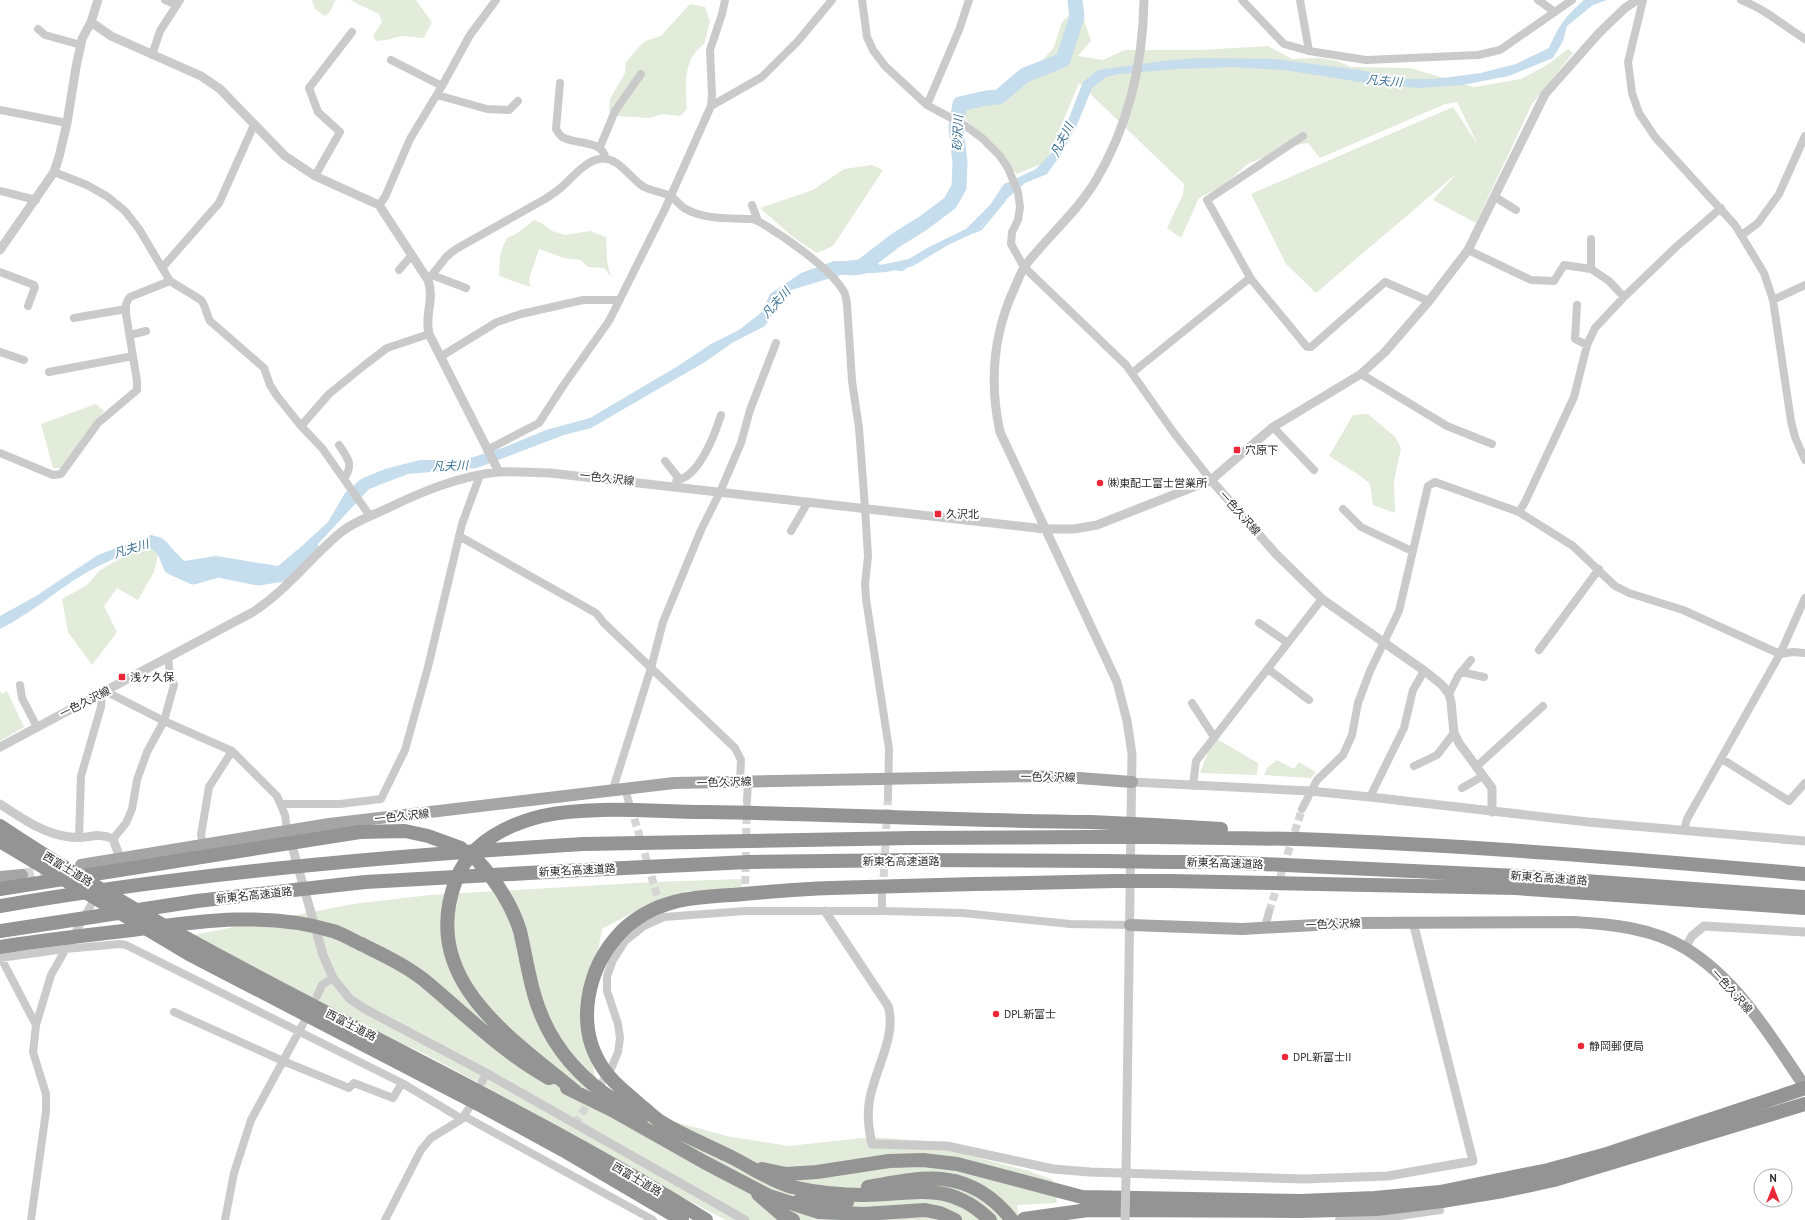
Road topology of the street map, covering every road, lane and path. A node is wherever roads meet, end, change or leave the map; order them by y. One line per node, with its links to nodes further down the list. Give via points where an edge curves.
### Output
1 (98, 0): 18 (street)
2 (165, 0): 16 (street)
3 (496, 0): 28 (street, via 470,35)
4 (725, 0): 32 (street, via 710,50)
5 (832, 0): 32 (street, via 798,41 762,77)
6 (862, 0): 31 (street, via 867,37 873,50 885,66)
7 (969, 0): 31 (street)
8 (1144, 0): 57 (street, via 1140,59 1128,110 1118,135 1095,182)
9 (1242, 0): 23 (street, via 1284,44)
10 (1300, 0): 23 (street)
11 (1538, 0): 17 (street)
12 (1572, 0): 17 (street)
13 (1637, 0): 45 (street, via 1599,33 1545,94)
14 (1643, 0): 49 (street, via 1628,62 1632,93 1639,113 1655,138)
15 (1742, 0): 21 (street, via 1756,6)
16 (178, 2): 24 (street, via 160,32)
17 (1554, 12): 23 (street, via 1500,50 1478,55 1366,60)
18 (91, 22): 22 (street); 24 (street, via 110,36)
19 (38, 29): 22 (street, via 45,36)
20 (352, 32): 42 (street, via 309,88 318,112 340,132)
21 (1805, 39)
22 (81, 46): 35 (street)
23 (1309, 51)
24 (152, 55): 36 (street, via 202,76 220,89)
25 (391, 60): 28 (street)
26 (641, 74): 39 (street, via 615,110)
27 (560, 83): 39 (street, via 556,129 561,136)
28 (442, 86): 29 (street)
29 (437, 95): 30 (street, via 487,109 509,110); 47 (street, via 410,139 385,197)
30 (518, 101)
31 (927, 105): 57 (street, via 964,125 1000,156 1018,192 1020,207 1018,220 1012,232 1012,244)
32 (711, 106): 44 (street)
33 (3, 111): 34 (street); 35 (street)
34 (0, 119)
35 (67, 123): 41 (street)
36 (254, 125): 42 (street, via 285,156); 58 (street, via 219,203)
37 (1303, 136): 63 (street, via 1207,200)
38 (1805, 136): 52 (street, via 1779,194 1758,223)
39 (600, 147): 40 (street)
40 (606, 159): 44 (street, via 621,167 645,188); 62 (street, via 598,159 586,165 558,190 456,249 446,256)
41 (54, 172): 46 (street); 58 (street, via 87,185 125,211)
42 (315, 176): 47 (street)
43 (0, 191): 46 (street)
44 (671, 196): 51 (street, via 682,207 707,217); 68 (street)
45 (1495, 197): 50 (street); 55 (street)
46 (36, 200): 54 (street)
47 (379, 205): 56 (street)
48 (752, 205): 51 (street)
49 (1721, 208): 52 (street); 67 (street)
50 (1516, 210)
51 (758, 221): 104 (street, via 822,266 844,292)
52 (1742, 235): 69 (street, via 1764,273)
53 (1590, 239): 59 (street)
54 (0, 250)
55 (1468, 250): 59 (street, via 1531,280 1554,281 1564,265); 70 (street)
56 (411, 256): 60 (street); 62 (street)
57 (1024, 267): 85 (street); 108 (street, via 1005,310 998,335 994,357 995,408 1000,432)
58 (162, 268): 64 (street)
59 (1590, 269): 67 (street, via 1609,281)
60 (399, 270)
61 (0, 272): 72 (street, via 36,287)
62 (430, 277): 66 (street); 76 (street, via 432,291 427,326)
63 (1251, 279): 70 (street, via 1307,347 1311,347 1385,282); 85 (street)
64 (170, 281): 73 (street, via 130,297 125,304); 88 (street, via 201,300 210,321 264,368 277,396)
65 (1805, 285): 69 (street)
66 (466, 288)
67 (1624, 297): 79 (street, via 1595,328)
68 (619, 300): 82 (street, via 583,300 521,314 497,322); 92 (street, via 609,321 540,423)
69 (1773, 300): 94 (street, via 1791,421)
70 (1429, 301): 86 (street, via 1385,352)
71 (1577, 305): 79 (street, via 1575,340)
72 (28, 306)
73 (126, 309): 74 (street); 77 (street)
74 (74, 318)
75 (146, 331): 77 (street)
76 (429, 334): 82 (street); 88 (street, via 387,348 329,394)
77 (130, 335): 81 (street)
78 (776, 343): 102 (street, via 750,410 741,443)
79 (1586, 345): 106 (street, via 1574,397)
80 (0, 352): 83 (street)
81 (133, 356): 84 (street); 93 (street, via 137,390 98,423 61,474 53,475)
82 (440, 357): 92 (street)
83 (24, 360)
84 (50, 372)
85 (1132, 373): 99 (street)
86 (1361, 374): 89 (street); 90 (street, via 1447,426)
87 (721, 415): 101 (street, via 704,455 686,477)
88 (301, 426): 100 (street, via 322,448)
89 (1273, 427): 97 (street); 99 (street)
90 (1492, 444)
91 (339, 445): 100 (street, via 350,465)
92 (487, 450): 96 (street)
93 (0, 453)
94 (1805, 460)
95 (665, 461): 101 (street, via 677,476)
96 (496, 468): 98 (street, 一色久沢線); 101 (street, 一色久沢線)
97 (1314, 470)
98 (480, 475): 107 (street, 一色久沢線, via 426,490); 110 (street)
99 (1211, 480): 108 (street, 一色久沢線, via 1097,525 1074,529); 114 (street, 一色久沢線, via 1276,554)
100 (345, 481): 107 (street)
101 (676, 483): 102 (street, 一色久沢線)
102 (720, 492): 103 (street, 一色久沢線); 123 (street, via 701,530 663,622)
103 (808, 502): 104 (street, 一色久沢線); 109 (street)
104 (865, 508): 108 (street, 一色久沢線); 144 (street, via 868,556 866,599 886,721)
105 (1343, 509): 111 (street, via 1361,527)
106 (1519, 512): 111 (street, via 1435,482 1428,486); 112 (street, via 1573,546)
107 (370, 516): 121 (street, 一色久沢線, via 341,532 267,603)
108 (1044, 529): 146 (street, via 1117,682 1132,754)
109 (791, 530)
110 (459, 536): 123 (street, via 596,613); 157 (street, via 405,750 381,799 340,804)
111 (1412, 551): 117 (street, via 1399,611)
112 (1599, 570): 118 (street); 120 (street, via 1615,586 1629,593 1683,610)
113 (1805, 598): 120 (street)
114 (1322, 599): 116 (street); 117 (street, 一色久沢線)
115 (1260, 624): 116 (street)
116 (1288, 643): 124 (street)
117 (1384, 644): 125 (street, 一色久沢線); 151 (street, via 1358,703 1352,735 1343,755 1317,780)
118 (1539, 650)
119 (1805, 653): 120 (street)
120 (1780, 654): 140 (street)
121 (168, 658): 129 (street, 一色久沢線); 134 (street, via 170,676 174,684)
122 (1471, 660): 126 (street)
123 (651, 668): 145 (street, via 735,748 741,760); 150 (street)
124 (1268, 669): 131 (street); 137 (street)
125 (1424, 671): 130 (street, 一色久沢線); 153 (street, via 1412,690 1404,728)
126 (1461, 672): 127 (street); 130 (street)
127 (1484, 677)
128 (20, 685): 135 (street, via 22,698)
129 (104, 692): 134 (street); 135 (street, 一色久沢線); 164 (street, via 81,776)
130 (1449, 694): 136 (street)
131 (1309, 700)
132 (1192, 703): 137 (street)
133 (1544, 706): 142 (street)
134 (164, 721): 139 (street); 165 (street, via 137,780 132,809)
135 (37, 727): 138 (street, 一色久沢線)
136 (1454, 734): 141 (street, via 1437,755); 142 (street)
137 (1214, 737): 148 (street, via 1196,760)
138 (0, 747)
139 (232, 751): 157 (street, via 269,787); 168 (street, via 209,787 201,835)
140 (1722, 759): 147 (street, via 1789,801); 162 (street, via 1687,819)
141 (1414, 766)
142 (1476, 767): 143 (street)
143 (1483, 776): 149 (street); 159 (street, via 1492,788)
144 (889, 779): 145 (main road, 一色久沢線); 146 (main road, 一色久沢線, via 1028,776); 152 (street)
145 (744, 781): 150 (main road, 一色久沢線, via 674,783); 154 (street)
146 (1132, 782): 148 (street); 189 (street)
147 (1805, 783)
148 (1193, 786): 151 (street)
149 (1462, 788)
150 (619, 789): 155 (street); 161 (main road, 一色久沢線)
151 (1310, 792): 153 (street); 158 (street)
152 (888, 797)
153 (1370, 797): 159 (street)
154 (747, 801)
155 (629, 803)
156 (0, 804): 164 (street, via 28,822 71,838)
157 (281, 804): 161 (street)
158 (1302, 809)
159 (1492, 812): 162 (street)
160 (0, 826): 224 (highway, 西富士道路, via 196,945 569,1139)
161 (287, 829): 168 (main road, 一色久沢線); 196 (street, via 323,955)
162 (1684, 830): 167 (street)
163 (1154, 831): 173 (highway, 新東名高速道路, via 1563,854); 182 (highway, 新東名高速道路, bridge, via 1089,837 583,844 447,852 168,881); 208 (highway, bridge, via 1091,822 607,811 566,812 509,826 476,849 461,868 447,908 446,931 450,950 456,970 484,1011)
164 (79, 837): 165 (street, via 96,835)
165 (114, 840): 170 (street)
166 (0, 841): 223 (highway, 西富士道路, via 188,954 482,1106)
167 (1805, 841)
168 (203, 844): 170 (main road, 一色久沢線)
169 (461, 848): 177 (highway, bridge, via 405,831 360,832)
170 (118, 858): 172 (main road, 一色久沢線); 176 (street)
171 (478, 861): 212 (highway, via 507,900 519,930 533,993 543,1022 558,1048 579,1073 618,1103)
172 (81, 865)
173 (1805, 874)
174 (22, 875): 175 (main road)
175 (0, 878)
176 (103, 883)
177 (0, 889)
178 (882, 896): 186 (street)
179 (1805, 897): 191 (highway, 新東名高速道路, bridge, via 1518,876 1221,862 773,862 357,883 197,901)
180 (745, 900): 184 (street)
181 (91, 905): 194 (street)
182 (0, 906)
183 (1805, 908): 212 (highway, bridge, via 1515,888 1170,881 912,885 789,890 674,902 646,913 624,928 601,958 589,989 588,1026 595,1053 604,1070 624,1091)
184 (745, 911): 185 (street); 203 (street, via 663,915 625,941 607,976 607,991 620,1038)
185 (825, 911): 186 (street); 214 (street, via 888,1006 892,1016 869,1103 868,1124 872,1144 948,1146 1053,1169)
186 (882, 911): 189 (street, via 963,913 1070,924)
187 (1269, 912): 190 (street)
188 (1413, 922): 190 (main road, 一色久沢線); 193 (main road, 一色久沢線, via 1608,924 1662,937); 214 (street, via 1473,1161 1388,1176 1304,1179)
189 (1130, 925): 190 (main road, 一色久沢線, via 1242,929); 214 (street)
190 (1265, 927)
191 (0, 931)
192 (1805, 932): 193 (street, via 1704,926 1692,936)
193 (1685, 948): 207 (main road, 一色久沢線, via 1716,971 1741,997)
194 (65, 949): 195 (street); 200 (street, via 51,975); 201 (street, via 126,945)
195 (0, 955): 200 (street); 208 (highway, bridge, via 170,925 260,919 312,926 335,932 398,962 532,1068)
196 (333, 978): 197 (street, via 322,985); 204 (street, via 350,999 365,1009)
197 (316, 996)
198 (174, 1012): 202 (street)
199 (303, 1024): 201 (street)
200 (36, 1025): 219 (street, via 33,1052 46,1094 46,1111)
201 (299, 1032): 202 (street); 206 (street)
202 (283, 1061): 206 (street, via 349,1088 354,1083 393,1098); 220 (street, via 251,1120 234,1173)
203 (611, 1069)
204 (486, 1073): 205 (street); 225 (street)
205 (482, 1082)
206 (402, 1083): 211 (street)
207 (1805, 1087): 213 (highway, via 1607,1154 1548,1170 1440,1192 1375,1198 1300,1201 1082,1197 957,1164 923,1160 889,1161 786,1174)
208 (576, 1092): 215 (highway)
209 (1805, 1104): 231 (highway, via 1554,1180 1442,1201 1377,1209 1308,1211 1088,1210)
210 (469, 1108): 211 (street)
211 (463, 1118): 221 (street, via 431,1138 421,1150); 222 (street)
212 (660, 1121): 213 (highway)
213 (751, 1166): 216 (highway, via 776,1182)
214 (1126, 1173): 232 (street, bridge)
215 (750, 1187): 217 (highway); 226 (highway, via 781,1214)
216 (793, 1187): 229 (highway, via 862,1195 934,1192 952,1195 968,1201); 230 (highway, via 838,1190 866,1188 903,1180 940,1179 975,1187 997,1202)
217 (785, 1200): 227 (highway, via 819,1212 864,1214 925,1210); 228 (highway, via 863,1203 932,1200 949,1202 964,1208)
218 (1440, 1210): 233 (street, via 1393,1217)
219 (31, 1220)
220 (225, 1220)
221 (385, 1220)
222 (653, 1220)
223 (682, 1220)
224 (706, 1220)
225 (745, 1220)
226 (793, 1220)
227 (955, 1220)
228 (980, 1220)
229 (990, 1220)
230 (1012, 1220)
231 (1024, 1220)
232 (1125, 1220)
233 (1339, 1220)

